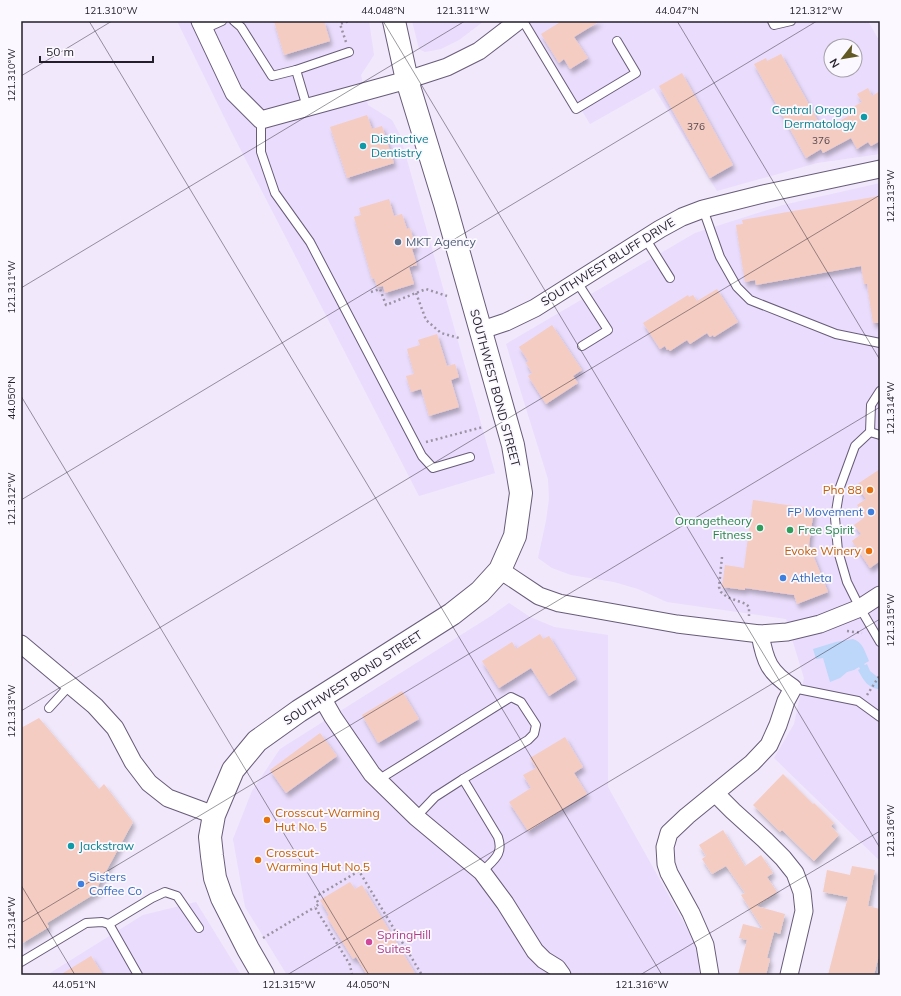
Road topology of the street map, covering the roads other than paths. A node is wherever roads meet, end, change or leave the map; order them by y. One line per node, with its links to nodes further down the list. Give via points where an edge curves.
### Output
1 (222, 21): 8 (lane)
2 (234, 21): 11 (lane, via 241,26 272,76)
3 (394, 21): 12 (street, SOUTHWEST BOND STREET)
4 (518, 21): 12 (street, via 479,51 447,67)
5 (523, 21): 9 (lane, via 576,110 636,73)
6 (772, 21): 7 (lane, via 774,25)
7 (791, 21)
8 (202, 25): 14 (street, via 234,93)
9 (617, 41)
10 (349, 52): 11 (lane)
11 (296, 70): 13 (lane)
12 (407, 80): 13 (street); 20 (street, SOUTHWEST BOND STREET, via 445,204)
13 (307, 107): 14 (street)
14 (261, 120): 26 (lane, via 261,152 276,193 310,242 415,445 433,468)
15 (880, 168): 16 (street, SOUTHWEST BLUFF DRIVE)
16 (703, 209): 17 (street, SOUTHWEST BLUFF DRIVE, via 682,217); 21 (lane, via 720,257 737,287 750,300 836,334)
17 (645, 238): 18 (lane); 19 (street, SOUTHWEST BLUFF DRIVE)
18 (670, 278)
19 (576, 282): 20 (street, SOUTHWEST BLUFF DRIVE, via 529,311); 22 (lane, via 608,330)
20 (479, 331): 27 (street, SOUTHWEST BOND STREET, via 512,445 521,493 515,536)
21 (880, 342)
22 (582, 346)
23 (880, 391): 24 (lane, via 871,406)
24 (870, 432): 25 (lane); 29 (lane, via 856,446 840,487 835,518 841,563)
25 (880, 435)
26 (470, 457)
27 (500, 570): 30 (street, via 539,596 559,603 677,624); 35 (street, SOUTHWEST BOND STREET, via 480,592 452,614)
28 (880, 595): 29 (street)
29 (860, 608): 30 (street, via 804,629); 31 (lane)
30 (760, 634): 34 (street, via 768,665)
31 (880, 642)
32 (21, 644): 33 (street)
33 (70, 685): 36 (lane); 41 (street, via 95,706 115,728 133,762 149,783 168,798)
34 (793, 688): 37 (lane, via 858,701); 40 (street, via 769,745)
35 (321, 696): 39 (street); 41 (street, SOUTHWEST BOND STREET, via 257,741 233,770)
36 (49, 708)
37 (880, 718)
38 (463, 779): 39 (lane, via 534,734 536,725 521,702 511,697); 42 (lane, via 435,797); 43 (lane, via 501,846 499,854)
39 (378, 780): 42 (street)
40 (716, 794): 50 (street, via 686,816 670,833 664,847 666,864 705,945); 51 (street, via 795,872 802,892 804,911)
41 (214, 815): 48 (street, SOUTHWEST BOND STREET, via 210,837 215,878 232,919)
42 (416, 817): 43 (street)
43 (482, 872): 49 (street, via 535,950)
44 (109, 924): 45 (lane, via 165,892 177,896); 46 (lane, via 86,923); 47 (lane)
45 (199, 928)
46 (21, 962)
47 (138, 975)
48 (264, 975)
49 (562, 975)
50 (710, 975)
51 (789, 975)

